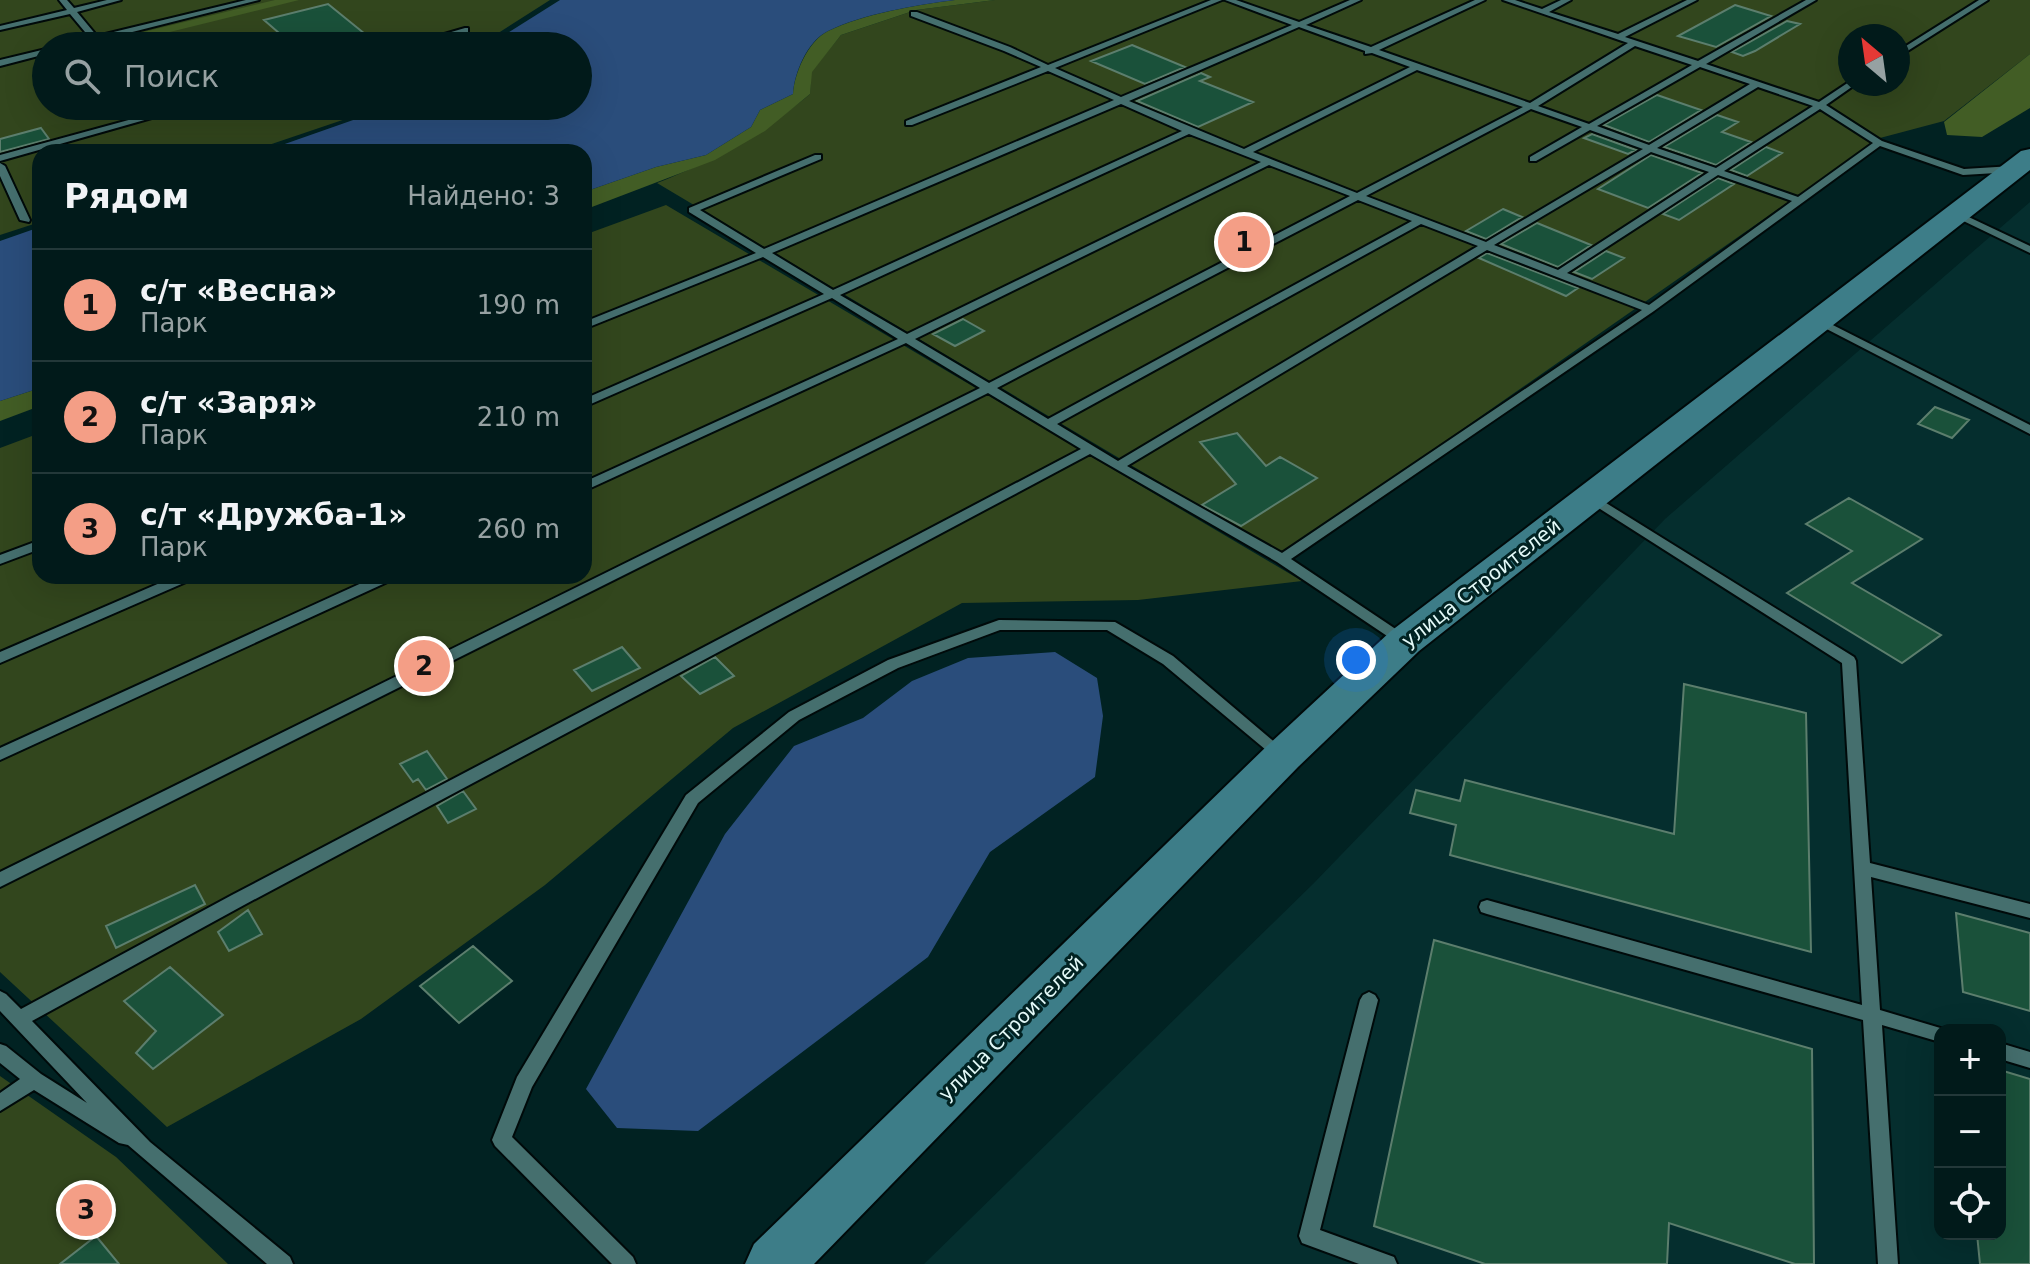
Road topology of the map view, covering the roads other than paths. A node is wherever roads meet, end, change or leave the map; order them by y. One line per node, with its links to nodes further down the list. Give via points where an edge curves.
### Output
1 (63, 0): 13 (lane)
2 (117, 0): 13 (lane)
3 (255, 0): 20 (lane)
4 (1218, 0): 29 (lane)
5 (1229, 0): 16 (lane)
6 (1357, 0): 16 (lane)
7 (1481, 0): 25 (lane)
8 (1507, 0): 14 (lane)
9 (1567, 0): 14 (lane)
10 (1693, 0): 22 (lane)
11 (1812, 0): 28 (lane)
12 (1984, 0): 24 (lane)
13 (70, 11): 17 (lane); 19 (lane)
14 (1542, 12): 22 (lane)
15 (914, 14): 29 (lane)
16 (1297, 26): 25 (lane); 33 (lane)
17 (0, 28)
18 (465, 30): 21 (lane)
19 (89, 32)
20 (124, 32)
21 (458, 32)
22 (1619, 37): 23 (lane)
23 (1636, 42): 28 (lane); 35 (lane)
24 (1910, 47)
25 (1368, 52): 30 (lane)
26 (32, 55): 27 (lane)
27 (0, 63)
28 (1700, 63): 31 (lane); 38 (lane)
29 (1048, 67): 33 (lane); 37 (lane)
30 (1414, 68): 35 (lane); 44 (lane)
31 (1759, 83): 34 (lane); 43 (lane)
32 (1838, 93): 34 (lane)
33 (1122, 100): 39 (lane); 59 (lane)
34 (1820, 105): 40 (lane); 51 (lane)
35 (1531, 106): 38 (lane); 52 (lane)
36 (139, 120): 41 (lane)
37 (909, 123)
38 (1588, 126): 43 (lane); 47 (lane)
39 (1189, 131): 44 (lane); 61 (lane)
40 (1879, 143): 49 (lane, via 1963,172); 53 (lane)
41 (51, 144)
42 (32, 149): 46 (lane)
43 (1652, 150): 51 (lane); 57 (lane)
44 (1246, 152): 48 (lane)
45 (818, 157): 59 (lane, via 692,210)
46 (0, 158)
47 (1533, 159)
48 (1268, 162): 52 (lane); 65 (lane)
49 (2023, 163): 54 (main road, улица Строителей)
50 (0, 166): 55 (lane)
51 (1714, 172): 53 (lane); 60 (lane)
52 (1355, 196): 56 (lane); 66 (lane)
53 (1800, 201): 62 (lane)
54 (1956, 214): 58 (lane); 63 (main road, улица Строителей)
55 (25, 220)
56 (1421, 220): 57 (lane); 68 (lane)
57 (1489, 246): 60 (lane); 71 (lane)
58 (2030, 250)
59 (764, 253): 61 (lane); 64 (lane)
60 (1559, 274): 62 (lane)
61 (833, 294): 65 (lane); 67 (lane)
62 (1650, 309): 75 (lane)
63 (1819, 321): 69 (lane); 73 (main road, улица Строителей)
64 (592, 323)
65 (906, 339): 66 (lane); 72 (lane)
66 (989, 388): 68 (lane); 84 (lane)
67 (592, 399)
68 (1048, 424): 70 (lane)
69 (2030, 430)
70 (1090, 449): 71 (lane); 90 (lane)
71 (1118, 466): 75 (lane)
72 (592, 483)
73 (1590, 497): 79 (main road, улица Строителей); 83 (lane, via 1849,661)
74 (32, 547): 76 (lane)
75 (1282, 559): 79 (lane)
76 (0, 560)
77 (170, 584): 80 (lane)
78 (372, 584): 81 (lane)
79 (1405, 641): 82 (main road, улица Строителей)
80 (0, 658)
81 (0, 754)
82 (1283, 756): 99 (lane, via 1168,660 1110,625 999,625 893,664 794,716 692,799 524,1083 502,1140); 100 (main road, улица Строителей)
83 (1863, 868): 86 (lane); 89 (lane)
84 (0, 880)
85 (1487, 907): 89 (lane)
86 (2030, 911)
87 (0, 999): 90 (lane)
88 (1369, 1000): 101 (lane, via 1309,1236)
89 (1872, 1014): 91 (lane); 102 (lane)
90 (21, 1018): 97 (lane)
91 (1934, 1032)
92 (0, 1052): 95 (lane)
93 (2006, 1053): 94 (lane)
94 (2030, 1060)
95 (34, 1080): 96 (lane); 97 (lane)
96 (0, 1103)
97 (143, 1148): 98 (lane)
98 (283, 1264)
99 (626, 1264)
100 (774, 1264)
101 (1387, 1264)
102 (1888, 1264)

